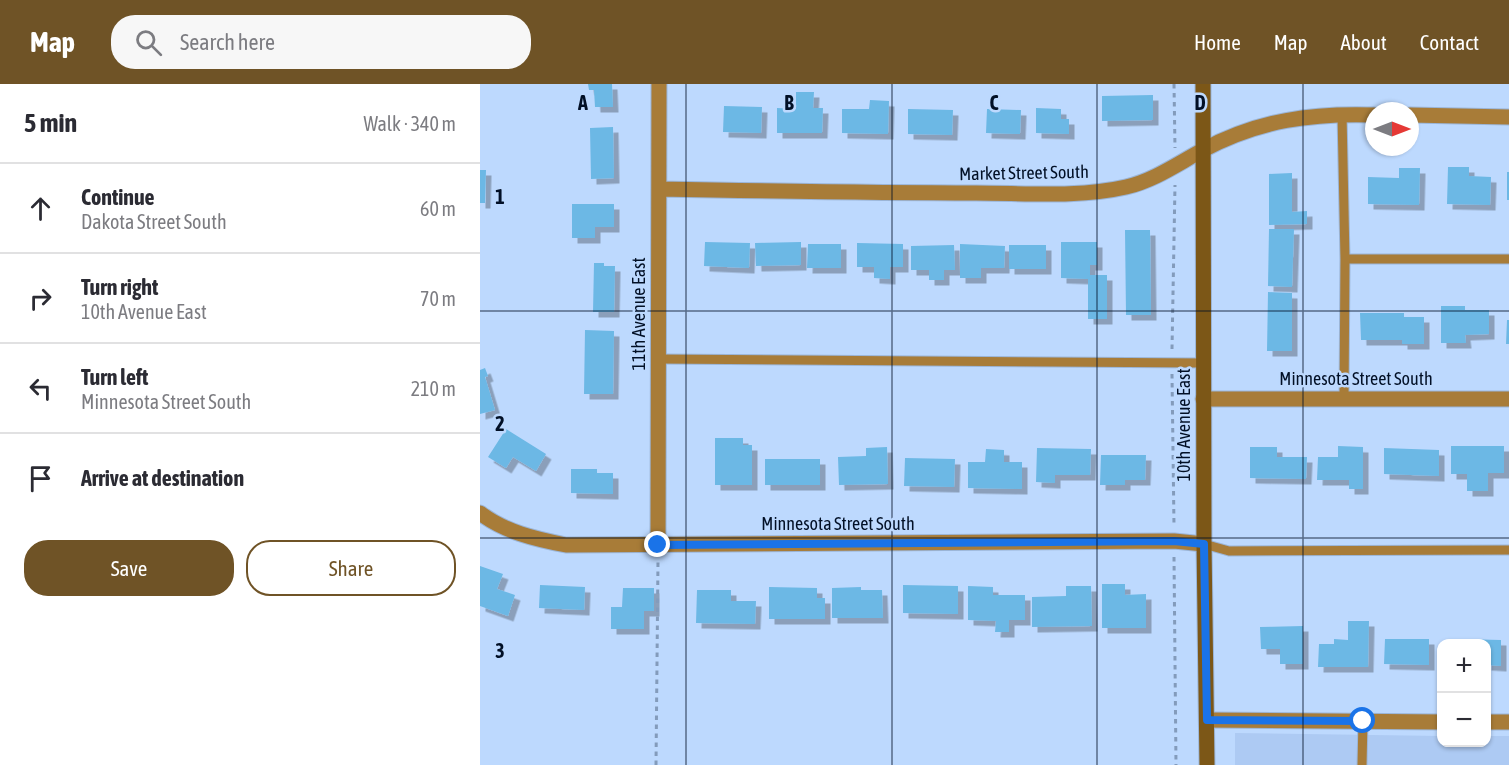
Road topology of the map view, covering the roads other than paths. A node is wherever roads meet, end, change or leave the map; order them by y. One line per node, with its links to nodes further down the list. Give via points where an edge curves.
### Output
1 (659, 84): 8 (street, 11th Avenue East)
2 (1203, 84): 7 (main road, 10th Avenue East)
3 (1342, 114): 4 (street, Market Street South); 7 (street, Market Street South, via 1274,122); 9 (lane)
4 (1365, 115)
5 (1419, 115): 6 (street)
6 (1509, 117)
7 (1203, 150): 8 (street, Market Street South, via 1149,180 1125,187 1066,193); 12 (main road, 10th Avenue East)
8 (658, 189): 11 (street, 11th Avenue East)
9 (1345, 259): 10 (lane); 14 (lane)
10 (1509, 259)
11 (658, 359): 12 (lane); 18 (street, 11th Avenue East)
12 (1203, 363): 13 (main road, 10th Avenue East)
13 (1203, 399): 14 (street, Minnesota Street South); 17 (main road, 10th Avenue East)
14 (1344, 399): 15 (street, Minnesota Street South)
15 (1509, 399)
16 (480, 513): 18 (street, Minnesota Street South, via 510,531 566,545)
17 (1204, 544): 18 (street, Minnesota Street South, via 1174,541); 19 (lane, via 1229,551); 20 (main road, 10th Avenue East)
18 (658, 545)
19 (1509, 550)
20 (1207, 720): 21 (street); 25 (main road, 10th Avenue East)
21 (1363, 721): 22 (street); 26 (lane)
22 (1437, 722)
23 (1491, 722): 24 (street)
24 (1509, 722)
25 (1207, 765)
26 (1362, 765)

